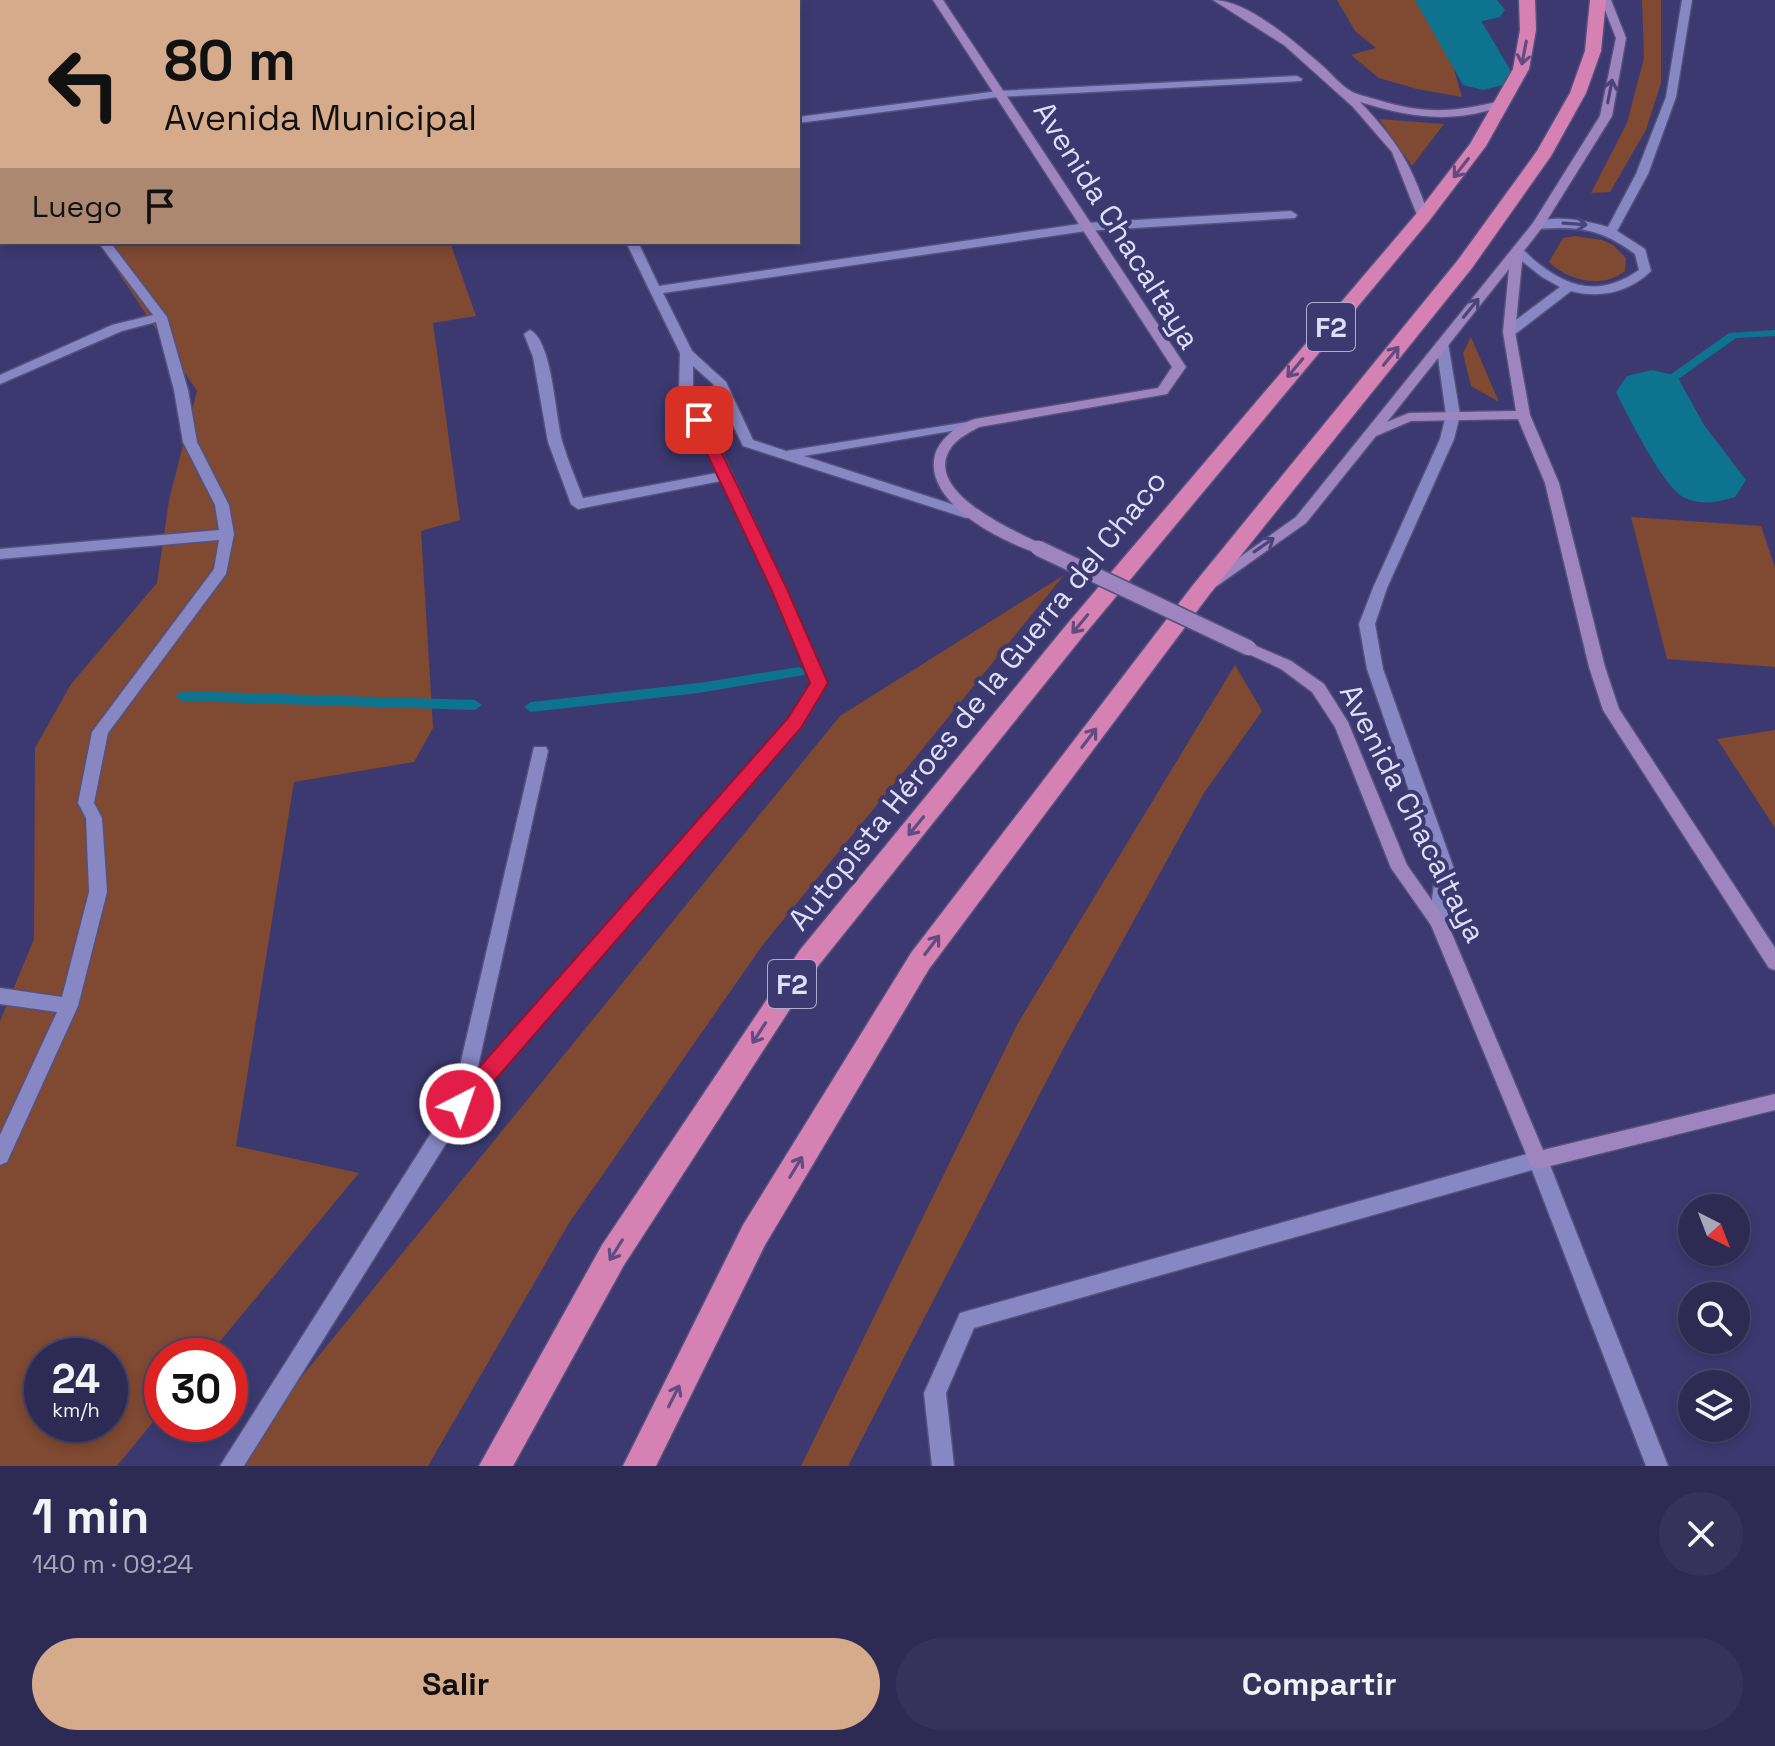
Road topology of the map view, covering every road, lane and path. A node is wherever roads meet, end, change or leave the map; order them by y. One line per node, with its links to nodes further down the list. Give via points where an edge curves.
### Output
1 (938, 0): 9 (street, Avenida Chacaltaya)
2 (1218, 0): 8 (street, via 1264,27)
3 (1527, 0): 10 (highway, Autopista Héroes de la Guerra del Chaco / F2, one-way to 10, via 1521,69)
4 (1598, 0): 37 (highway, F2, one-way to 4, via 1465,264 1545,152 1578,93 1593,51)
5 (1606, 0): 14 (street, one-way to 5, via 1606,116 1621,38)
6 (1687, 0): 16 (street, via 1671,97 1642,174)
7 (1297, 79): 9 (street)
8 (1347, 93): 10 (street, via 1425,114 1455,114); 13 (street, via 1392,144)
9 (998, 94): 11 (street); 15 (street, Avenida Chacaltaya)
10 (1504, 103): 13 (highway, Autopista Héroes de la Guerra del Chaco / F2, one-way to 13)
11 (800, 120)
12 (1291, 215): 15 (street)
13 (1423, 217): 48 (highway, Autopista Héroes de la Guerra del Chaco / F2, one-way to 48, via 1076,629 809,958 613,1255)
14 (1538, 225): 16 (street, one-way to 16, via 1576,222); 19 (street)
15 (1086, 227): 21 (street); 30 (street, Avenida Chacaltaya, via 1179,367 1162,391)
16 (1612, 230): 20 (street, via 1641,252 1645,271 1629,285 1603,291)
17 (106, 244): 22 (street)
18 (633, 244): 21 (street)
19 (1517, 251): 20 (street, via 1540,274); 23 (street); 25 (street, one-way to 19)
20 (1567, 288): 23 (street)
21 (655, 290): 26 (street)
22 (161, 317): 27 (street, via 117,328); 35 (street, via 190,442 222,505)
23 (1509, 332): 29 (street)
24 (530, 334): 33 (street, via 540,357 555,442 578,504)
25 (1442, 343): 28 (street); 31 (street)
26 (686, 353): 32 (street, via 719,382 748,443); 33 (street, via 686,391)
27 (0, 380)
28 (1453, 415): 29 (street); 31 (street, via 1409,417); 39 (street, via 1367,624 1375,669 1445,869)
29 (1523, 415): 40 (street, via 1552,483 1611,710)
30 (975, 423): 32 (street); 34 (street, Avenida Chacaltaya, via 943,451 939,472)
31 (1373, 433): 37 (street, one-way to 31, via 1301,520)
32 (782, 456): 34 (street)
33 (724, 476): 44 (street, via 819,683 795,723)
34 (971, 515): 39 (street, Avenida Chacaltaya, bridge, via 1286,665 1318,688 1342,726 1400,868)
35 (227, 534): 36 (street); 42 (street, via 221,570 100,732 86,803 94,818 98,892)
36 (0, 554)
37 (1201, 590): 49 (highway, F2, one-way to 37, via 754,1235 920,961)
38 (540, 751): 44 (street)
39 (1438, 922): 46 (street, Avenida Chacaltaya)
40 (1775, 963)
41 (0, 996): 42 (street)
42 (69, 1006): 45 (street)
43 (1775, 1102): 46 (street)
44 (460, 1104): 47 (street)
45 (0, 1156)
46 (1538, 1160): 50 (street, via 967,1320 935,1393); 51 (street, Avenida Chacaltaya)
47 (231, 1466)
48 (495, 1466)
49 (639, 1466)
50 (943, 1466)
51 (1657, 1466)

